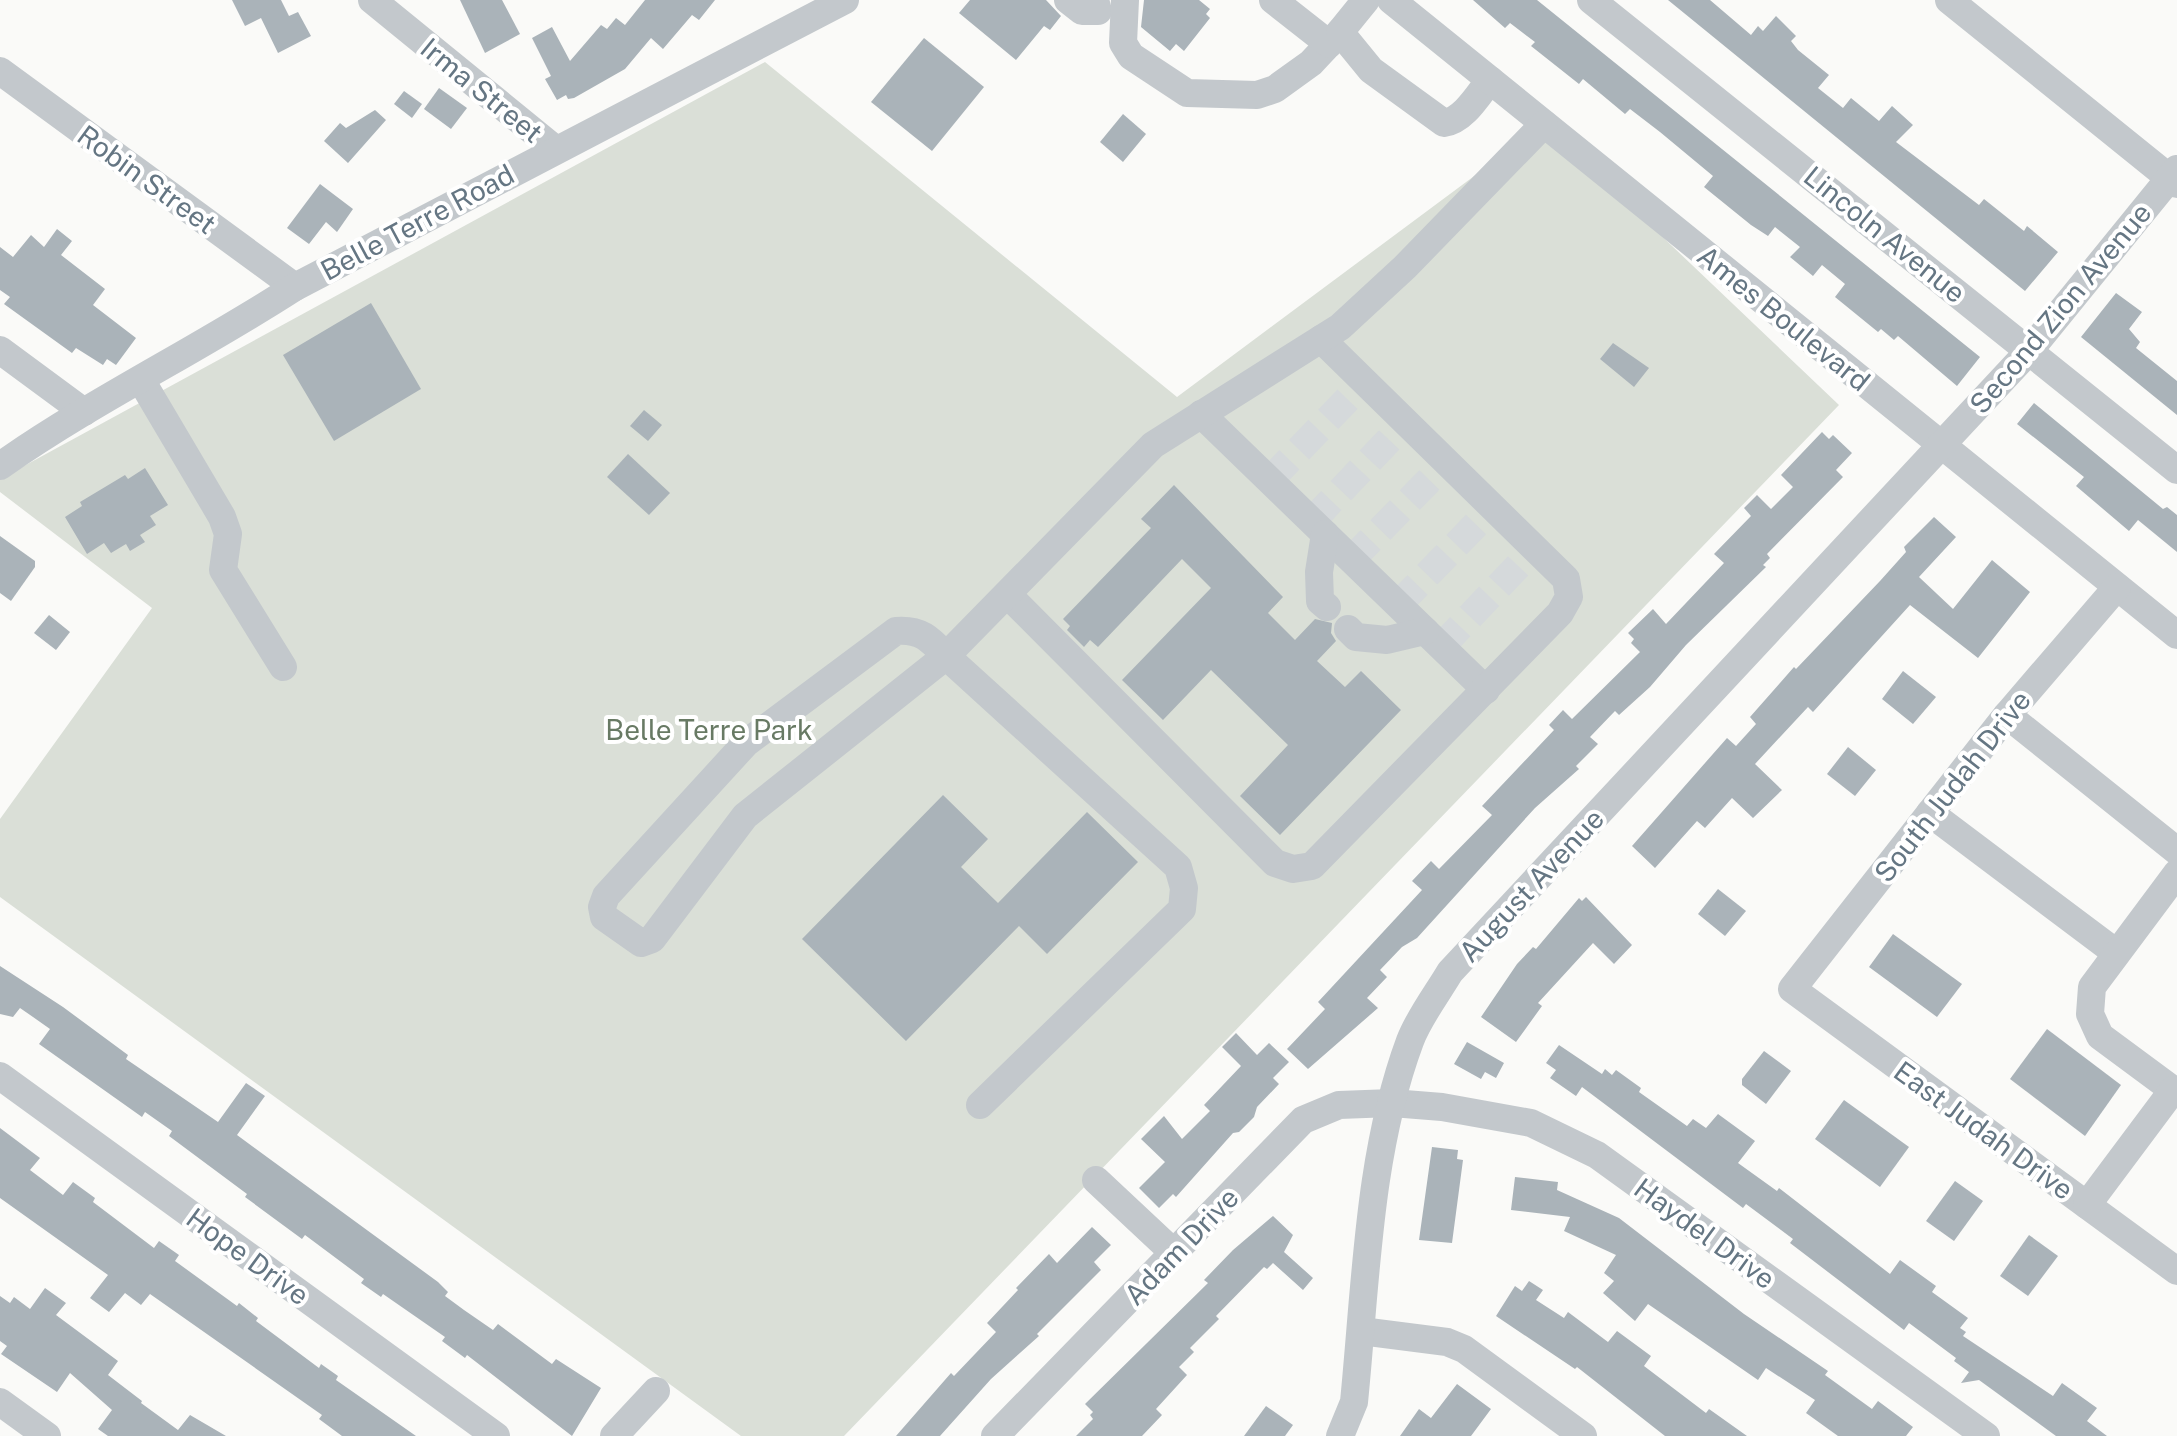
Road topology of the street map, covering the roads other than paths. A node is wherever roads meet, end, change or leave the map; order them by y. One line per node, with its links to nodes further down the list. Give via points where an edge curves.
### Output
1 (372, 0): 16 (street, Irma Street)
2 (1068, 0): 10 (street, via 1082,11)
3 (1125, 0): 11 (street)
4 (1273, 0): 12 (street)
5 (1366, 0): 12 (street)
6 (1391, 0): 14 (street, Ames Boulevard)
7 (1591, 0): 21 (street, Lincoln Avenue)
8 (1949, 0): 17 (street)
9 (840, 1): 16 (street, Belle Terre Road)
10 (1096, 5): 11 (street)
11 (1124, 29): 12 (street, via 1123,43 1131,56 1187,93 1257,95 1275,89)
12 (1334, 38): 14 (street, via 1444,123 1465,111)
13 (0, 71): 18 (street, Robin Street)
14 (1490, 80): 15 (street, Ames Boulevard)
15 (1544, 124): 19 (street, via 1405,267); 25 (street, Ames Boulevard)
16 (555, 149): 18 (street, Belle Terre Road)
17 (2175, 177): 21 (street, Second Zion Avenue)
18 (295, 287): 22 (street, Belle Terre Road)
19 (1321, 339): 24 (street); 37 (street, via 1566,579 1569,597 1560,613)
20 (0, 350): 23 (street)
21 (2030, 350): 25 (street, Second Zion Avenue); 27 (street, Lincoln Avenue)
22 (141, 380): 23 (street, Belle Terre Road); 36 (street, via 222,517 228,534 223,570)
23 (84, 412): 26 (street, Belle Terre Road)
24 (1201, 414): 28 (street); 30 (street, via 1153,445)
25 (1940, 444): 29 (street, Ames Boulevard); 46 (street, August Avenue, via 1450,972 1411,1038)
26 (0, 466)
27 (2177, 470)
28 (1325, 534): 31 (street, via 1319,572 1320,601); 33 (street)
29 (2117, 587): 34 (street, Ames Boulevard); 38 (street, South Judah Drive)
30 (1008, 595): 35 (street); 37 (street, via 1275,863 1293,869 1312,866 1339,843)
31 (1327, 607)
32 (1348, 629): 33 (street, via 1356,637 1387,640)
33 (1425, 631): 37 (street)
34 (2177, 635)
35 (946, 656): 35 (street, via 745,816 652,939 641,943 604,917 606,896 746,743 896,631 913,630 928,637); 47 (street, via 1178,867 1184,888 1182,909)
36 (283, 667)
37 (1486, 690)
38 (2007, 715): 39 (street, South Judah Drive); 40 (street)
39 (1930, 813): 42 (street); 43 (street, South Judah Drive)
40 (2177, 851)
41 (2177, 873): 42 (street)
42 (2115, 952): 45 (street, via 2092,987 2090,1014 2100,1036)
43 (1792, 989): 49 (street, East Judah Drive)
44 (0, 1076): 57 (street, Hope Drive)
45 (2175, 1091): 49 (street)
46 (1392, 1103): 50 (street, Adam Drive, via 1339,1105 1303,1120); 52 (street, August Avenue, via 1381,1148); 55 (street, Haydel Drive, via 1531,1123 1597,1155)
47 (980, 1105)
48 (1096, 1180): 50 (street)
49 (2087, 1205): 51 (street, East Judah Drive)
50 (1174, 1253): 59 (street, Adam Drive)
51 (2177, 1271)
52 (1361, 1331): 60 (street, August Avenue, via 1354,1402); 61 (street, via 1464,1349)
53 (656, 1391): 58 (street)
54 (0, 1402): 56 (street)
55 (1953, 1426): 62 (street, Haydel Drive)
56 (47, 1436)
57 (496, 1436)
58 (614, 1436)
59 (995, 1436)
60 (1340, 1436)
61 (1583, 1436)
62 (1986, 1436)

